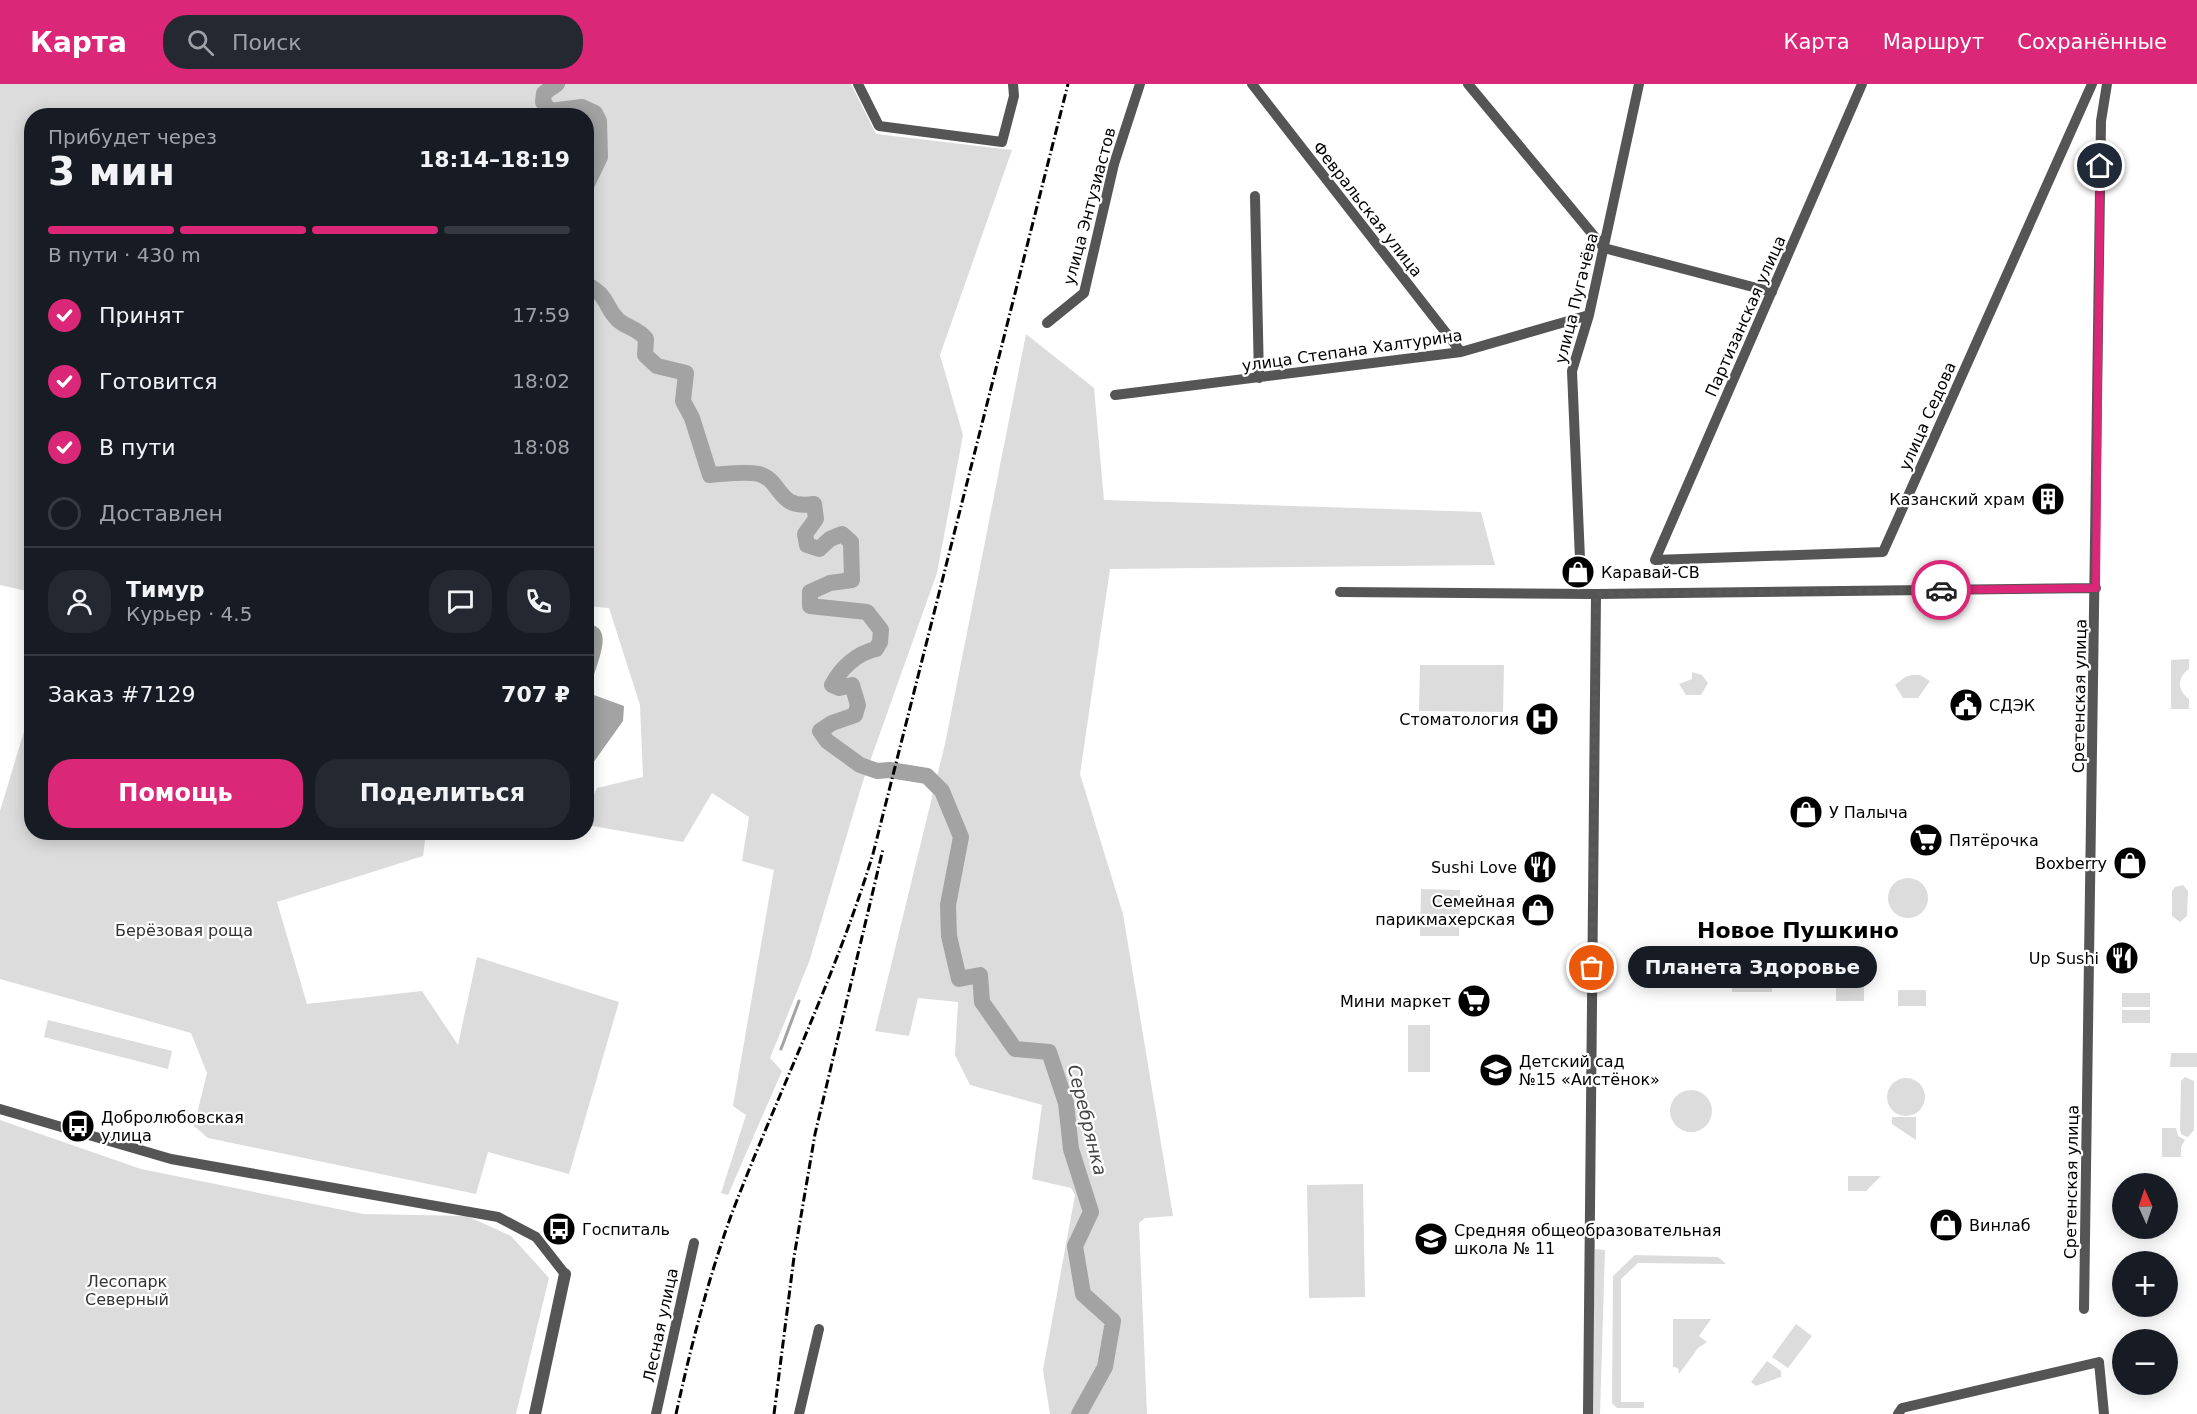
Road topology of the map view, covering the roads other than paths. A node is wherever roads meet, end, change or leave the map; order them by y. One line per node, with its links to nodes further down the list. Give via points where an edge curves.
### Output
1 (858, 84): 2 (street, via 879,126 1002,142 1014,96)
2 (1013, 84)
3 (1140, 84): 14 (street, улица Энтузиастов, via 1114,164 1084,293)
4 (1252, 84): 15 (street, Февральская улица)
5 (1468, 84): 11 (street)
6 (1639, 84): 11 (street, улица Пугачёва)
7 (1862, 84): 12 (street, Партизанская улица)
8 (2092, 84): 19 (street, улица Седова, via 1883,552)
9 (2107, 84): 20 (street, Сретенская улица, via 2101,121)
10 (1255, 196): 16 (street)
11 (1604, 248): 12 (street); 13 (street, улица Пугачёва)
12 (1772, 292): 19 (street, Партизанская улица)
13 (1589, 315): 15 (street, улица Степана Халтурина); 18 (street, улица Пугачёва, via 1572,371)
14 (1047, 323)
15 (1461, 351): 16 (street, улица Степана Халтурина)
16 (1259, 378): 17 (street, улица Степана Халтурина)
17 (1115, 395)
18 (1580, 559)
19 (1655, 560)
20 (2096, 588): 22 (street); 26 (street, Сретенская улица)
21 (1340, 592): 22 (street)
22 (1596, 594): 31 (street)
23 (0, 1109): 25 (street, via 171,1159 498,1217 536,1237)
24 (694, 1243): 29 (street, Лесная улица)
25 (565, 1274): 28 (street)
26 (2084, 1309)
27 (819, 1329): 30 (street)
28 (535, 1414)
29 (656, 1414)
30 (799, 1414)
31 (1587, 1414)
32 (1898, 1414): 33 (street, via 1902,1408 2099,1362)
33 (2104, 1414)

